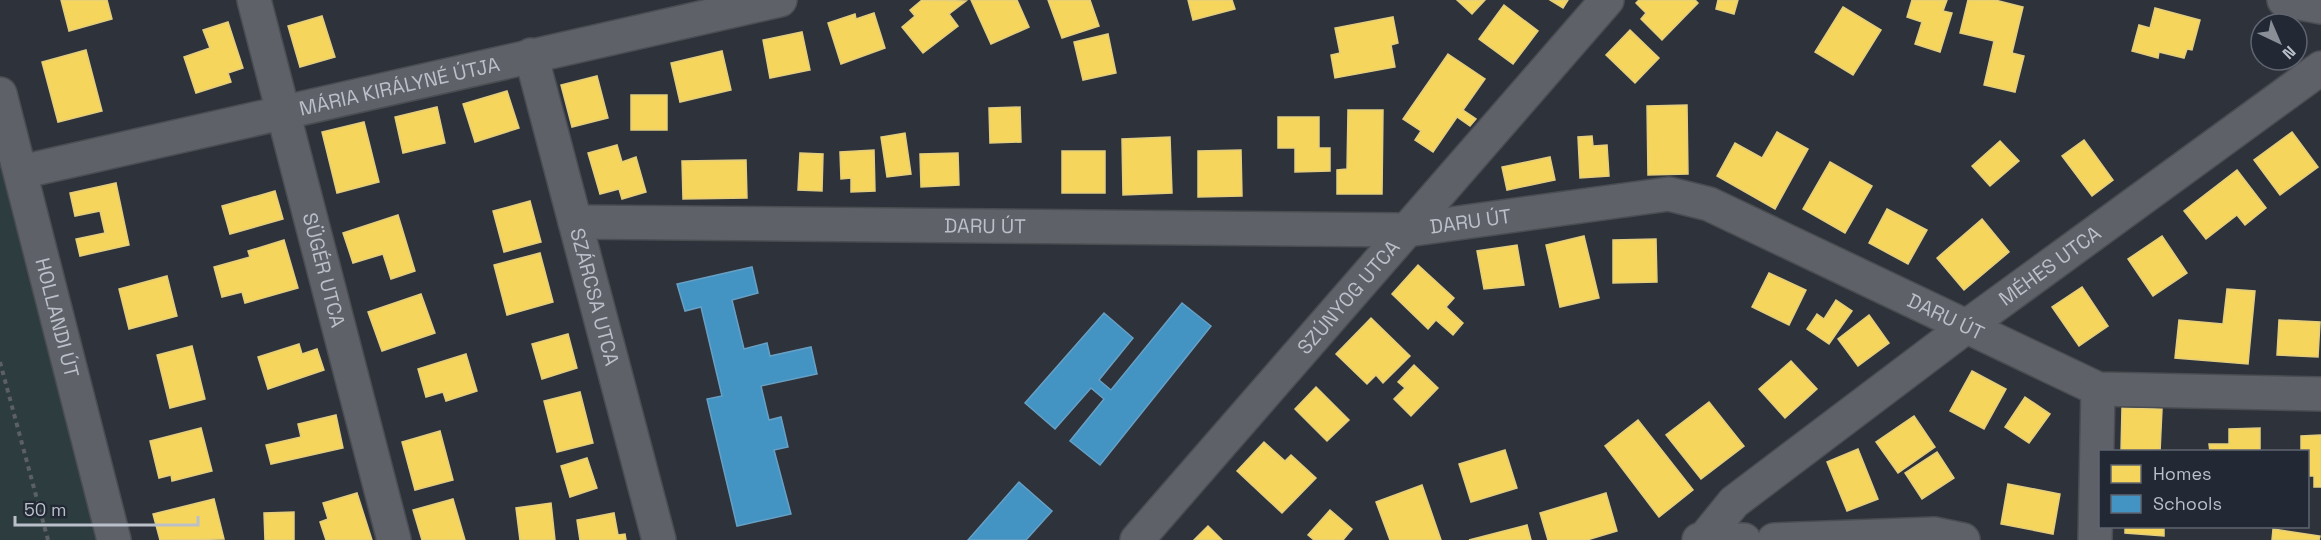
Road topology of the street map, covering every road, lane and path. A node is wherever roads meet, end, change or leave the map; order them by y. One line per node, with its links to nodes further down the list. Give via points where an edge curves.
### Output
1 (254, 0): 9 (street, SÜGÉR UTCA)
2 (780, 0): 6 (street, MÁRIA KIRÁLYNÉ ÚTJA)
3 (1607, 0): 12 (street, SZÚNYOG UTCA)
4 (2284, 0): 5 (street)
5 (2321, 7)
6 (531, 55): 9 (street, MÁRIA KIRÁLYNÉ ÚTJA); 11 (street, SZÁRCSA UTCA)
7 (2321, 68): 13 (street, MÉHES UTCA)
8 (0, 94): 10 (street, HOLLANDI ÚT)
9 (285, 112): 10 (street, MÁRIA KIRÁLYNÉ ÚTJA); 22 (street, SÜGÉR UTCA)
10 (21, 172): 21 (street, HOLLANDI ÚT)
11 (575, 222): 12 (street, DARU ÚT); 23 (street, SZÁRCSA UTCA)
12 (1407, 230): 13 (street, DARU ÚT, via 1682,195 1709,204); 24 (street, SZÚNYOG UTCA)
13 (1967, 326): 15 (street, DARU ÚT); 18 (street, MÉHES UTCA, via 1734,502)
14 (0, 362): 20 (path)
15 (2098, 389): 16 (street, DARU ÚT); 28 (street)
16 (2321, 394)
17 (1906, 538): 19 (street); 27 (street, via 1934,534)
18 (1701, 539): 25 (street)
19 (1853, 539): 26 (street)
20 (48, 540)
21 (114, 540)
22 (394, 540)
23 (659, 540)
24 (1137, 540)
25 (1744, 540)
26 (1774, 540)
27 (1963, 540)
28 (2095, 540)

